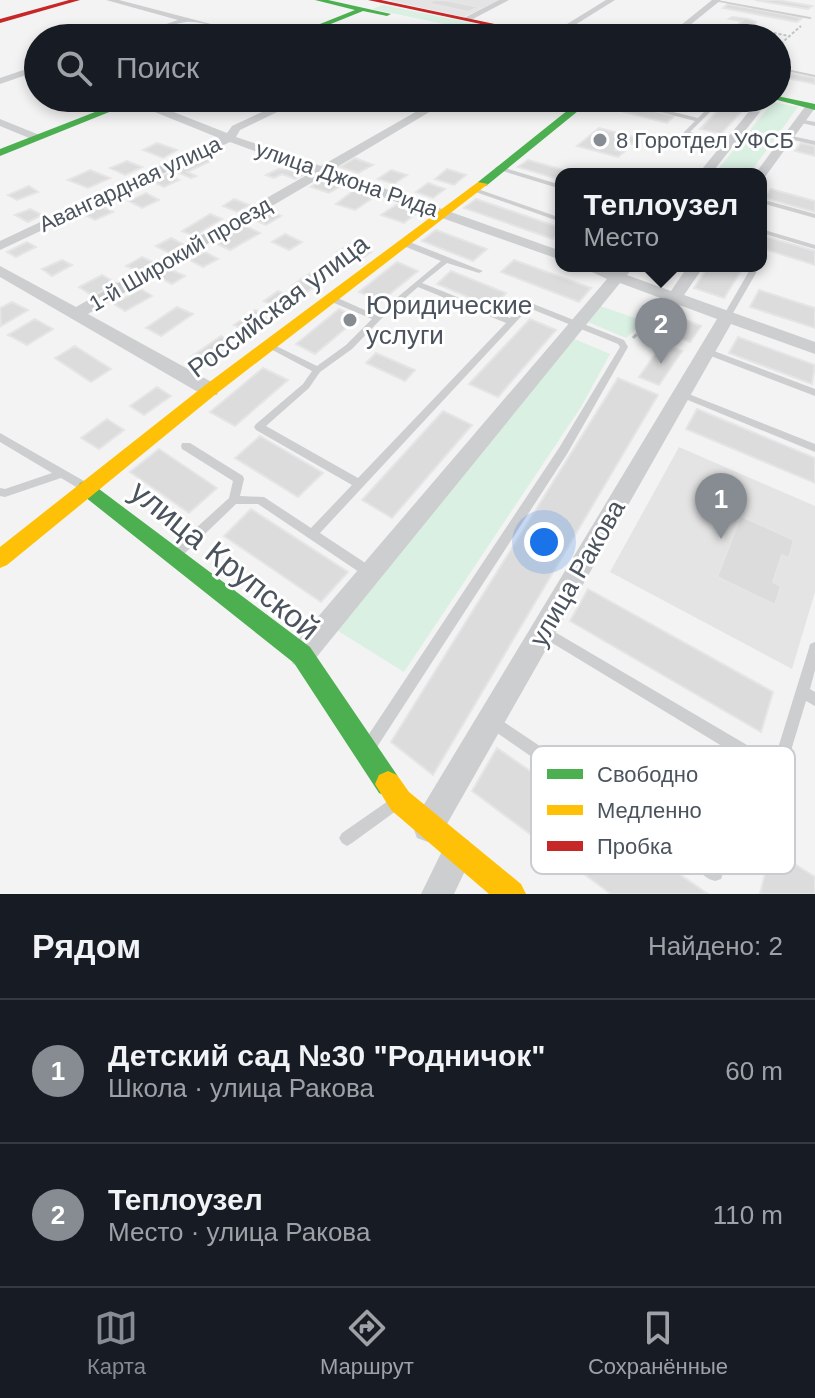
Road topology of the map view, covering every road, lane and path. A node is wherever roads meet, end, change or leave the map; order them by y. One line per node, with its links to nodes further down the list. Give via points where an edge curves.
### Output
1 (77, 0): 12 (street)
2 (110, 0): 11 (street)
3 (318, 0): 8 (street)
4 (505, 0): 16 (street)
5 (611, 0): 17 (street)
6 (717, 0): 10 (lane); 18 (street)
7 (748, 0): 9 (lane)
8 (374, 3): 15 (street); 16 (street)
9 (805, 10)
10 (810, 18): 19 (path)
11 (185, 20): 13 (street); 14 (street)
12 (0, 21)
13 (173, 24)
14 (202, 24)
15 (323, 24)
16 (458, 24)
17 (574, 24)
18 (687, 24)
19 (791, 34)
20 (791, 71): 22 (lane)
21 (24, 73): 23 (street)
22 (815, 76)
23 (0, 81)
24 (791, 95): 26 (street)
25 (791, 103): 26 (street)
26 (811, 110): 37 (street)
27 (103, 112): 38 (street)
28 (167, 112): 39 (street, улица Джона Рида)
29 (271, 112): 39 (street, Авангардная улица, via 236,128)
30 (425, 112): 46 (street, 1-й Широкий проезд)
31 (571, 112): 43 (street, Российская улица)
32 (667, 112): 35 (lane)
33 (707, 112): 35 (lane)
34 (754, 112): 41 (street)
35 (699, 120): 41 (lane, via 686,133)
36 (0, 122): 38 (street)
37 (787, 137): 40 (lane); 45 (street)
38 (38, 138): 42 (street)
39 (229, 138): 46 (street, улица Джона Рида); 55 (street, Авангардная улица)
40 (815, 143)
41 (728, 144): 44 (street)
42 (0, 153)
43 (498, 168): 47 (lane); 48 (street, Российская улица)
44 (709, 168)
45 (765, 168)
46 (324, 172): 50 (street, улица Джона Рида); 67 (street, 1-й Широкий проезд)
47 (555, 185)
48 (472, 189): 50 (street, Российская улица); 52 (lane)
49 (767, 203): 51 (lane)
50 (445, 213): 54 (street, Российская улица); 57 (street, улица Джона Рида)
51 (815, 216)
52 (555, 218)
53 (767, 233): 56 (lane)
54 (404, 243): 58 (lane); 65 (street, Российская улица)
55 (0, 246)
56 (815, 247)
57 (555, 254)
58 (446, 260): 60 (lane); 64 (lane)
59 (0, 271): 67 (street)
60 (479, 271)
61 (621, 272): 66 (street); 71 (street)
62 (692, 272): 66 (street)
63 (753, 272): 69 (lane)
64 (417, 284): 68 (lane); 70 (lane)
65 (329, 298): 68 (lane); 72 (street, Российская улица)
66 (673, 299): 69 (street); 73 (path)
67 (77, 313): 77 (street)
68 (377, 318): 76 (lane, via 361,338)
69 (726, 318): 74 (street); 75 (street, улица Ракова)
70 (511, 322): 71 (lane, via 528,305); 84 (lane)
71 (578, 325): 73 (lane); 91 (street)
72 (267, 345): 76 (lane); 77 (street, Российская улица)
73 (624, 347): 100 (lane, via 563,451)
74 (815, 348)
75 (706, 351): 78 (lane); 79 (street, улица Ракова)
76 (317, 370): 84 (lane, via 259,427)
77 (210, 390): 85 (street, Российская улица)
78 (815, 393)
79 (681, 394): 82 (lane); 92 (street, улица Ракова)
80 (0, 437): 83 (lane)
81 (186, 446): 87 (lane, via 239,479)
82 (815, 448)
83 (63, 473): 85 (lane); 86 (lane)
84 (359, 484): 88 (lane)
85 (87, 488): 89 (street, улица Крупской); 90 (street, Российская улица)
86 (0, 492)
87 (234, 500): 88 (lane, via 260,500); 89 (lane)
88 (312, 534): 91 (lane)
89 (175, 555): 94 (street, улица Крупской)
90 (0, 559)
91 (369, 572): 94 (street)
92 (543, 631): 96 (street, улица Ракова); 97 (lane)
93 (815, 648): 95 (lane)
94 (302, 655): 100 (street, улица Крупской)
95 (809, 695): 98 (lane)
96 (490, 720): 99 (lane); 102 (street, улица Ракова)
97 (735, 746)
98 (788, 746)
99 (531, 748)
100 (365, 752): 101 (street, улица Крупской)
101 (400, 801): 102 (street, улица Крупской); 103 (lane)
102 (428, 827): 104 (street, улица Крупской)
103 (347, 838)
104 (458, 852): 105 (street); 106 (street, улица Крупской)
105 (437, 894)
106 (511, 894)

